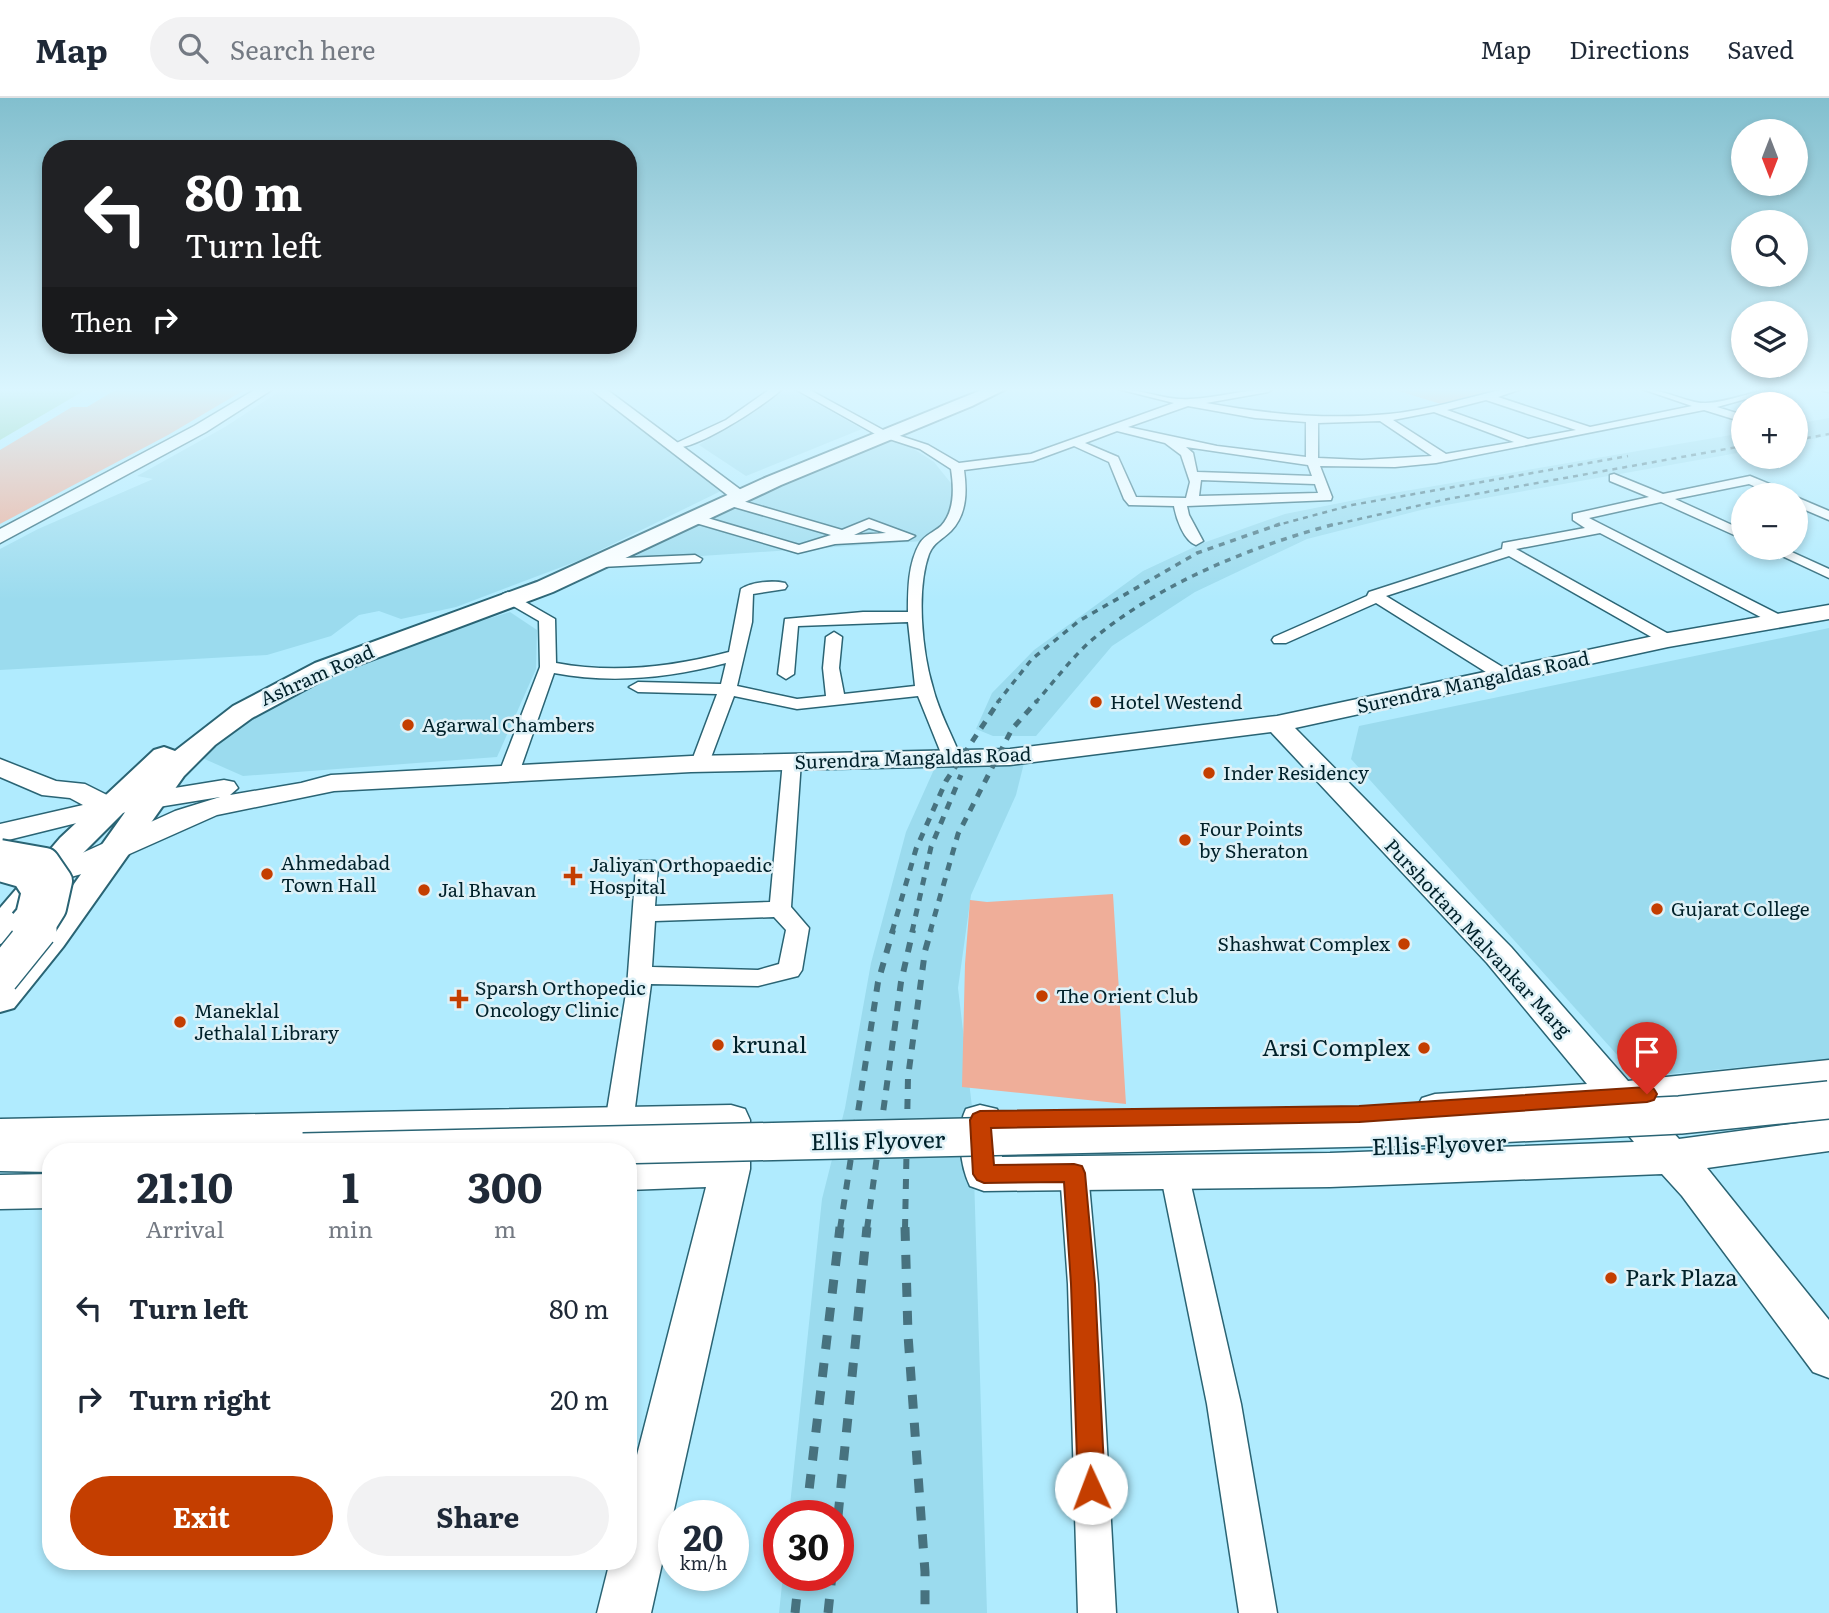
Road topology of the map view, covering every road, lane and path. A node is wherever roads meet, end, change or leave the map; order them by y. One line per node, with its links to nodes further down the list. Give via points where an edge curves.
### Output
1 (135, 460): 24 (street)
2 (139, 460): 27 (street)
3 (692, 460): 18 (street)
4 (823, 460): 18 (main road, Ashram Road)
5 (945, 460): 11 (street)
6 (1012, 460): 11 (street)
7 (1113, 460): 20 (street, via 1130,499)
8 (1188, 460): 12 (street)
9 (1312, 460): 10 (street); 14 (street)
10 (1421, 460)
11 (957, 467): 38 (street, via 961,490 957,508 947,527 926,543 919,565)
12 (1192, 476): 14 (street); 20 (street, via 1196,482)
13 (1614, 478): 19 (street)
14 (1320, 480): 20 (street, via 1326,497)
15 (1734, 483): 16 (street)
16 (1756, 483)
17 (1731, 484): 19 (street)
18 (735, 496): 23 (main road, Ashram Road); 23 (street, via 836,537 810,548 792,548); 36 (main road, Ashram Road)
19 (1662, 498): 25 (street, via 1578,517); 26 (street)
20 (1186, 502): 28 (street, via 1182,515)
21 (1808, 506): 22 (street)
22 (1829, 516)
23 (694, 518): 32 (main road, Ashram Road)
24 (0, 529)
25 (1597, 530): 29 (street, via 1508,546); 39 (street)
26 (1731, 530)
27 (0, 537)
28 (1196, 541)
29 (1510, 551): 35 (street, via 1374,595); 42 (street)
30 (695, 559): 32 (street)
31 (1798, 560): 33 (street)
32 (601, 563): 36 (main road, Ashram Road)
33 (1829, 574)
34 (780, 586): 43 (street, via 746,592 744,622)
35 (1377, 597): 41 (street); 46 (street)
36 (509, 599): 44 (street, via 547,620); 55 (main road, Ashram Road, via 374,649 256,701); 63 (main road, Ashram Road, via 364,645 241,698 187,736)
37 (1829, 612): 39 (street, Surendra Mangaldas Road)
38 (915, 617): 45 (street, via 792,622); 49 (street)
39 (1778, 620): 42 (street, Surendra Mangaldas Road)
40 (834, 637): 50 (street, via 831,668)
41 (1280, 640)
42 (1668, 640): 46 (street, Surendra Mangaldas Road)
43 (734, 656): 44 (street, via 691,668 621,674); 48 (street)
44 (548, 667): 58 (street)
45 (786, 674)
46 (1503, 676): 51 (street, Surendra Mangaldas Road)
47 (638, 687): 48 (street)
48 (729, 689): 50 (street, via 797,705); 56 (street)
49 (925, 690): 50 (street); 53 (street)
50 (836, 701)
51 (1277, 724): 53 (street, Surendra Mangaldas Road, via 1010,757); 80 (street, Purshottam Malvankar Marg, via 1499,955)
52 (0, 753): 61 (street, via 72,779)
53 (952, 758): 54 (street, Surendra Mangaldas Road)
54 (792, 761): 56 (street, Surendra Mangaldas Road); 72 (street)
55 (179, 762): 60 (street, via 210,779); 62 (main road, Ashram Road)
56 (700, 764): 58 (street, Surendra Mangaldas Road)
57 (0, 767): 61 (street, via 52,789)
58 (509, 773): 59 (street, Surendra Mangaldas Road)
59 (331, 783): 60 (street, via 308,778); 66 (street, Surendra Mangaldas Road, via 306,792 208,808)
60 (236, 786): 62 (street)
61 (75, 790): 63 (street)
62 (149, 802): 63 (street); 66 (main road, Ashram Road)
63 (109, 807): 64 (street); 65 (main road, Ashram Road)
64 (0, 835): 65 (street)
65 (72, 845): 66 (main road); 70 (main road, Ashram Road)
66 (116, 850): 70 (street, Surendra Mangaldas Road); 78 (main road, Ashram Road, via 65,922)
67 (0, 853): 77 (street, bridge, via 45,862 58,881 52,908)
68 (647, 866): 73 (street)
69 (0, 867): 75 (street, bridge, via 26,873 36,891 30,916)
70 (47, 874): 71 (street, Surendra Mangaldas Road); 74 (main road, Ashram Road)
71 (0, 875)
72 (780, 909): 73 (street); 76 (street, via 798,928 790,970 758,978)
73 (643, 914): 76 (street)
74 (0, 932)
75 (0, 954)
76 (639, 975): 83 (street)
77 (0, 977)
78 (0, 998)
79 (1829, 1074): 80 (street)
80 (1621, 1097): 89 (street, Purshottam Malvankar Marg); 94 (street, via 1359,1114 980,1120 984,1174)
81 (1829, 1100): 86 (street, Ellis Flyover, bridge, via 1724,1113 1558,1123)
82 (1829, 1117): 90 (street, Ellis Flyover, via 1581,1141)
83 (619, 1123): 84 (street); 91 (street, via 732,1120)
84 (0, 1135)
85 (1829, 1135): 89 (street)
86 (637, 1145)
87 (0, 1154): 88 (street)
88 (42, 1156)
89 (1670, 1157): 93 (street); 99 (street, Purshottam Malvankar Marg)
90 (637, 1164)
91 (730, 1169): 92 (street); 100 (street)
92 (637, 1172)
93 (1174, 1172): 94 (street); 104 (street, via 1224,1404)
94 (1074, 1173): 103 (street)
95 (42, 1177): 96 (street)
96 (0, 1178)
97 (42, 1191): 98 (street)
98 (0, 1192)
99 (1829, 1356)
100 (637, 1559)
101 (634, 1570): 102 (street)
102 (624, 1613)
103 (1097, 1613)
104 (1258, 1613)

